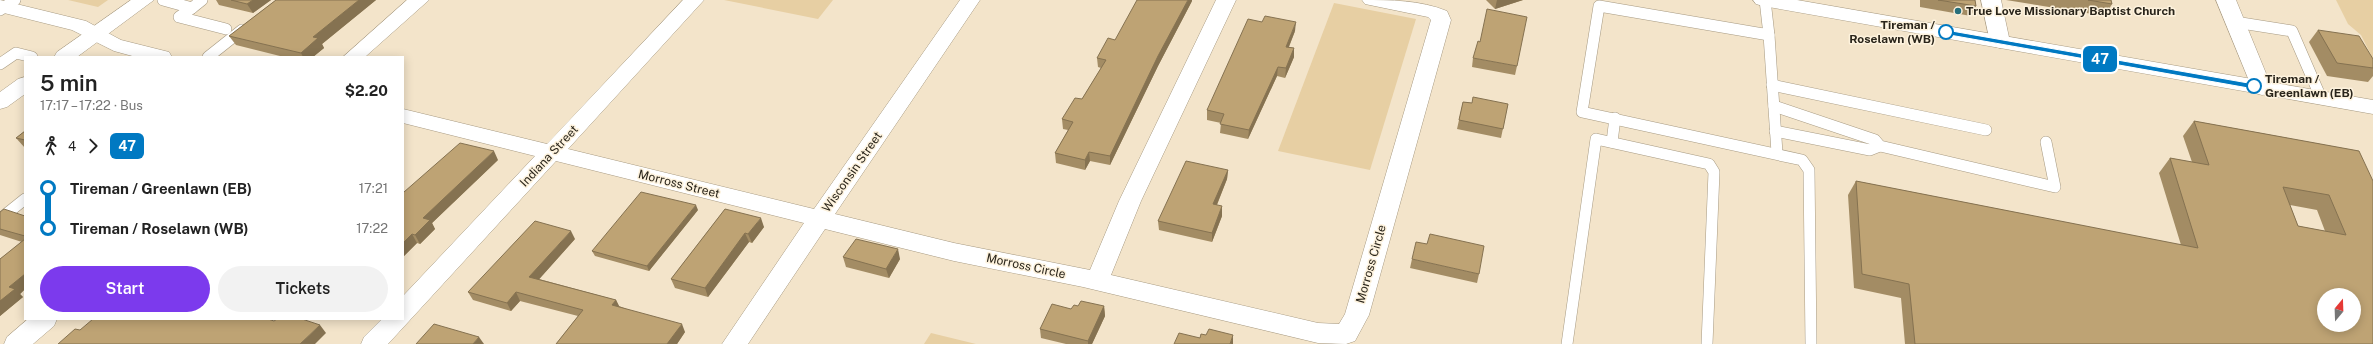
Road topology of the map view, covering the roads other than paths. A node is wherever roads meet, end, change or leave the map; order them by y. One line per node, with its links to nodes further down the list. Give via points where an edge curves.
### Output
1 (144, 0): 18 (street)
2 (163, 0): 14 (lane)
3 (202, 0): 14 (lane)
4 (419, 0): 25 (street)
5 (694, 0): 41 (street, Indiana Street)
6 (970, 0): 44 (street, Wisconsin Street)
7 (1226, 0): 47 (street, via 1130,201)
8 (1372, 0): 47 (street, Morross Circle, via 1433,12 1440,15 1441,20 1357,315 1346,334 1318,333)
9 (1764, 0): 19 (lane); 20 (street)
10 (1991, 0): 20 (street)
11 (2226, 0): 15 (street)
12 (1599, 3): 19 (lane); 35 (lane, via 1582,112)
13 (5, 6): 18 (street, via 79,25)
14 (192, 8): 17 (lane, via 179,17)
15 (2235, 22): 29 (street); 30 (lane, via 2292,31)
16 (251, 24): 24 (lane)
17 (226, 29)
18 (96, 34): 22 (street); 23 (street, via 114,45)
19 (1769, 35): 28 (lane)
20 (2000, 42): 29 (street)
21 (28, 56): 26 (lane, via 16,53)
22 (65, 56)
23 (158, 56)
24 (209, 56)
25 (353, 56)
26 (0, 64)
27 (24, 85): 31 (street)
28 (1772, 85): 32 (lane); 36 (lane)
29 (2262, 88): 30 (street)
30 (2321, 98): 33 (street)
31 (0, 102)
32 (1774, 106): 37 (lane); 40 (lane, via 1875,140)
33 (2373, 107)
34 (404, 116): 41 (street, Morross Street)
35 (1615, 118): 38 (lane); 42 (lane)
36 (1986, 130)
37 (1775, 131): 40 (lane, via 1870,150); 42 (lane)
38 (1612, 142): 54 (lane, via 1596,139); 55 (lane, via 1709,164 1714,172)
39 (2046, 142): 40 (lane, via 2055,187)
40 (1880, 146)
41 (552, 152): 44 (street, Morross Street); 48 (street, Indiana Street)
42 (1777, 153): 56 (lane, via 1802,160 1809,170)
43 (24, 200): 45 (lane)
44 (819, 218): 46 (street, Morross Street); 53 (street, Wisconsin Street)
45 (0, 219)
46 (954, 252): 47 (street, Morross Circle)
47 (1097, 281)
48 (404, 311)
49 (44, 320): 51 (street)
50 (396, 320): 52 (street)
51 (16, 344)
52 (373, 344)
53 (734, 344)
54 (1567, 344)
55 (1707, 344)
56 (1811, 344)

